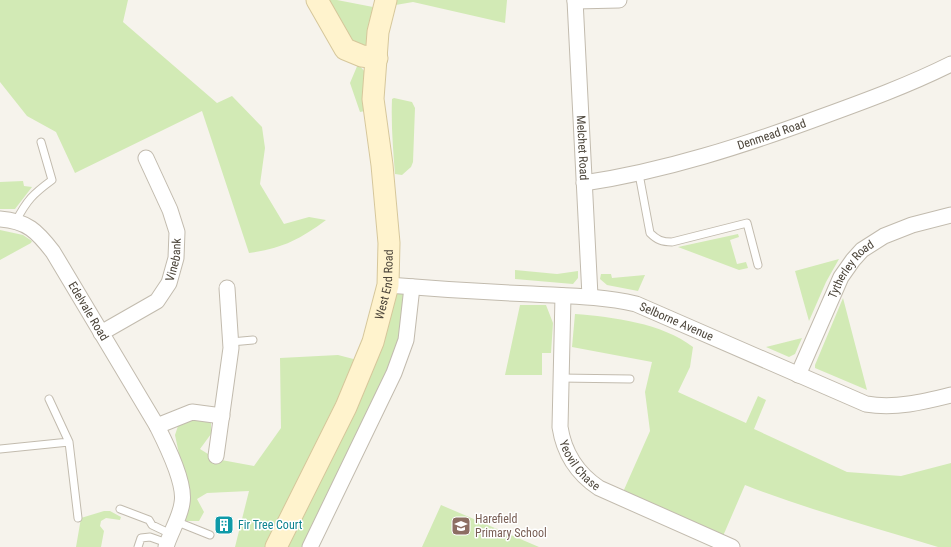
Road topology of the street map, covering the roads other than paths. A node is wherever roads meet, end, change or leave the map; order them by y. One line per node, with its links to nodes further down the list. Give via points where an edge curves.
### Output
1 (317, 0): 5 (street, via 345,49)
2 (386, 0): 5 (street, West End Road, via 378,32)
3 (619, 0): 4 (street)
4 (575, 1): 10 (street, Melchet Road)
5 (376, 58): 15 (street, West End Road, via 373,99 389,243)
6 (951, 64): 9 (street, Denmead Road, via 870,99 762,139)
7 (41, 142): 13 (lane, via 52,180 26,201)
8 (146, 158): 20 (street, Vinebank, via 170,210 177,232 176,258 169,283 157,301)
9 (639, 174): 10 (street, Denmead Road); 14 (lane, via 650,233 656,239 672,242 747,223)
10 (584, 183): 19 (street, Melchet Road)
11 (951, 216): 23 (street, Tytherley Road, via 912,225 884,236 862,250 841,277)
12 (0, 219): 13 (street, Edelvale Road)
13 (16, 221): 20 (street, Edelvale Road, via 41,236)
14 (758, 264)
15 (388, 285): 16 (street, Selborne Avenue); 38 (street, West End Road, via 373,342 346,407)
16 (412, 287): 18 (street, Selborne Avenue); 39 (street, via 406,340 394,373)
17 (227, 288): 22 (street)
18 (563, 296): 19 (street, Selborne Avenue); 24 (street, Yeovil Chase)
19 (590, 296): 23 (street, Selborne Avenue, via 636,304)
20 (101, 333): 29 (street, Edelvale Road)
21 (252, 340): 22 (lane)
22 (231, 345): 28 (street)
23 (798, 375): 26 (street, Selborne Avenue, via 866,404 882,407)
24 (560, 378): 25 (lane); 40 (street, Yeovil Chase, via 559,422 564,444 581,472 600,488)
25 (630, 379)
26 (951, 394)
27 (49, 399): 30 (lane)
28 (222, 416): 29 (street, via 192,412); 32 (street)
29 (158, 426): 36 (street, Edelvale Road, via 171,455 182,502)
30 (70, 442): 31 (lane); 34 (lane)
31 (0, 449)
32 (216, 456)
33 (120, 509): 36 (lane, via 149,520 152,525)
34 (78, 518)
35 (210, 535): 36 (lane)
36 (170, 536): 37 (lane, via 141,538)
37 (138, 547)
38 (276, 547)
39 (310, 547)
40 (732, 547)

